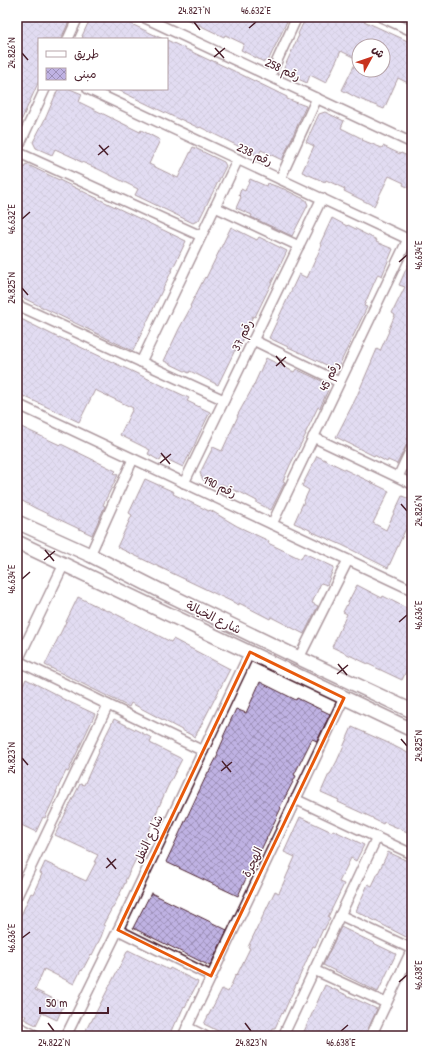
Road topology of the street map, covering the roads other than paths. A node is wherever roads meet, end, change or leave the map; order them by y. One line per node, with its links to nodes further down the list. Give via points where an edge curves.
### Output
1 (78, 17): 6 (street)
2 (143, 17): 7 (street, رقم 258)
3 (297, 17): 7 (street)
4 (381, 17): 5 (street)
5 (412, 31)
6 (68, 38)
7 (270, 76): 10 (street, رقم 258)
8 (45, 90): 12 (street)
9 (90, 90): 13 (street, رقم 238)
10 (317, 98): 11 (street, رقم 258); 14 (street)
11 (412, 143)
12 (17, 151): 17 (street)
13 (238, 159): 14 (street, رقم 238); 16 (street)
14 (280, 179): 15 (street, رقم 238)
15 (322, 198): 18 (street, رقم 238); 19 (street, رقم 37)
16 (215, 207): 17 (street); 19 (street)
17 (201, 236): 22 (street)
18 (410, 240): 23 (street, رقم 45)
19 (299, 246): 21 (street, رقم 37)
20 (17, 305): 22 (street)
21 (253, 340): 23 (street); 24 (street, رقم 37)
22 (141, 362): 24 (street)
23 (340, 382): 26 (street, رقم 45)
24 (224, 400): 30 (street, رقم 37)
25 (17, 404): 28 (street, رقم 190)
26 (313, 437): 29 (street); 33 (street, رقم 45)
27 (412, 447): 29 (street)
28 (134, 459): 30 (street, رقم 190); 35 (street)
29 (398, 477): 31 (street)
30 (184, 483): 33 (street, رقم 190)
31 (412, 484)
32 (17, 522): 35 (street, شارع الخيالة)
33 (272, 524): 36 (street, رقم 190)
34 (17, 542): 37 (street, شارع الخيالة)
35 (90, 556): 38 (street, شارع الخيالة)
36 (348, 560): 40 (street, رقم 190); 44 (street)
37 (64, 564): 39 (street, شارع الخيالة); 45 (street)
38 (122, 572): 39 (street, via 131,582 129,588 121,589); 41 (street, شارع الخيالة)
39 (109, 585): 42 (street, شارع الخيالة)
40 (412, 590)
41 (161, 591): 42 (street, via 152,590 148,593 146,598); 44 (street, شارع الخيالة)
42 (153, 606): 43 (street, شارع الخيالة)
43 (250, 652): 46 (street, شارع الخيالة); 50 (street, شارع النفل)
44 (299, 658): 48 (street, شارع الخيالة)
45 (17, 662): 47 (street)
46 (344, 698): 49 (street, شارع الخيالة); 51 (street, الهجرة)
47 (108, 705): 50 (street); 54 (street)
48 (412, 711)
49 (412, 730)
50 (203, 751): 56 (street, شارع النفل)
51 (295, 799): 52 (street); 59 (street, الهجرة)
52 (377, 838): 53 (street); 55 (street)
53 (412, 854)
54 (17, 896)
55 (340, 915): 57 (street); 58 (street)
56 (118, 930): 59 (street); 64 (street, شارع النفل)
57 (412, 949): 60 (street)
58 (314, 970): 60 (street); 66 (street)
59 (211, 976): 62 (street, الهجرة)
60 (386, 1003): 67 (street)
61 (17, 1026): 63 (street)
62 (185, 1032): 65 (street)
63 (37, 1036)
64 (66, 1036)
65 (205, 1036)
66 (283, 1036)
67 (371, 1036)

